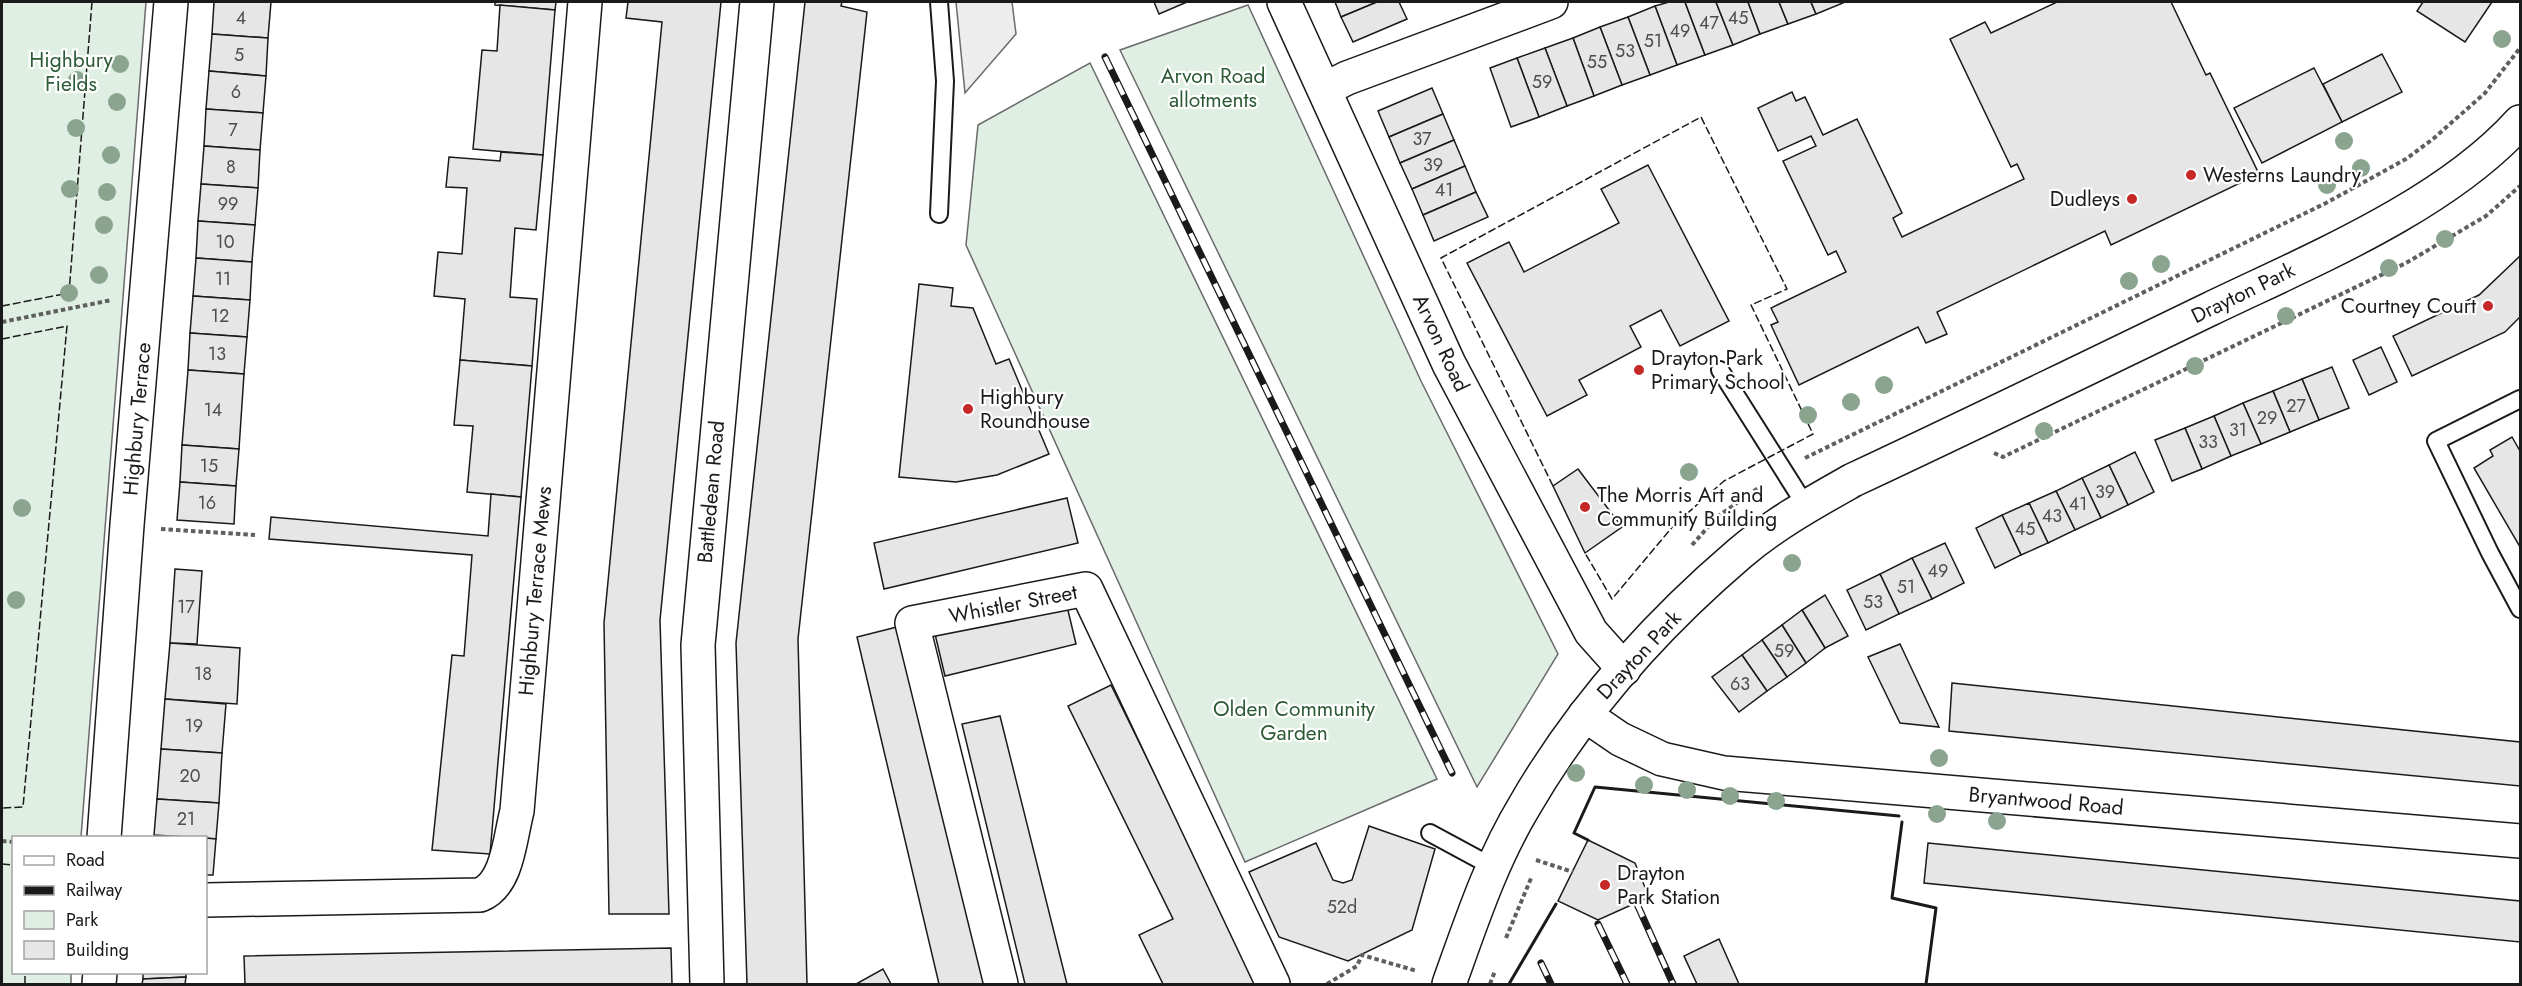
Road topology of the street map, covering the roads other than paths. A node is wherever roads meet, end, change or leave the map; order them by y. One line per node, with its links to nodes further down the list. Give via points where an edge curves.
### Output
1 (171, 2): 17 (street, Highbury Terrace)
2 (585, 2): 20 (street, Highbury Terrace Mews, via 517,811 500,877 492,890 480,895)
3 (757, 2): 21 (street, Battledean Road, via 698,645)
4 (939, 2): 9 (lane, via 945,81)
5 (1284, 2): 7 (street, Arvon Road)
6 (1551, 2): 7 (street)
7 (1325, 89): 14 (street, Arvon Road, via 1449,364 1591,632)
8 (2520, 122): 12 (street, Drayton Park, via 2446,184 2359,236)
9 (939, 214)
10 (1720, 370): 12 (lane)
11 (2520, 399): 13 (lane, via 2436,441)
12 (1806, 506): 14 (street, Drayton Park, via 1740,553)
13 (2520, 609)
14 (1624, 669): 15 (street, Drayton Park)
15 (1585, 715): 18 (street, Bryantwood Road, via 1620,739 1662,759 1724,773); 19 (street, Drayton Park, via 1525,804)
16 (1430, 833): 19 (lane)
17 (104, 836)
18 (2520, 841)
19 (1493, 867): 24 (street, Drayton Park)
20 (207, 900)
21 (707, 984)
22 (1001, 984): 23 (street, Whistler Street, via 912,623 1086,588)
23 (1273, 984)
24 (1449, 984)

